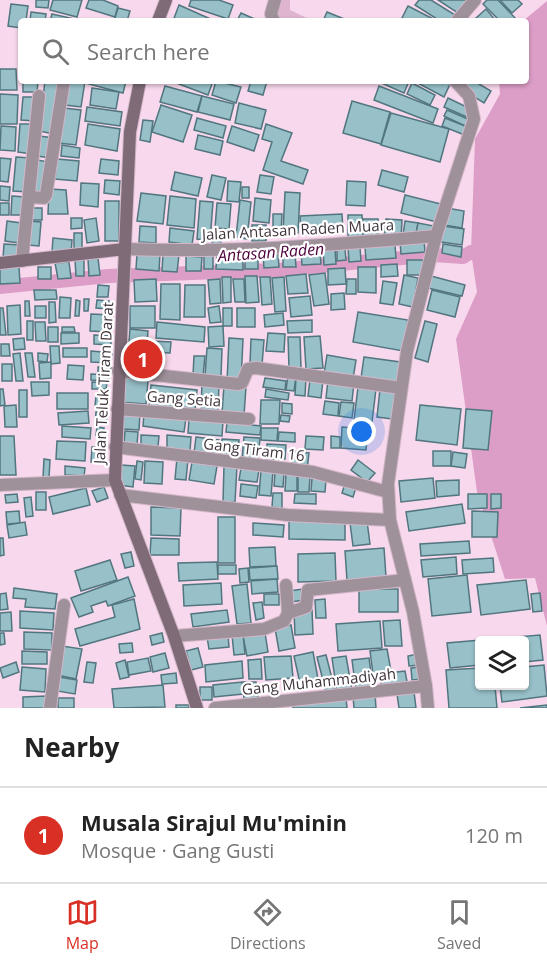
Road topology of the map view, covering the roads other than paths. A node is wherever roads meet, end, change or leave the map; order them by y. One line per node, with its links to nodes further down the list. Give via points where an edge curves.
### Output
1 (166, 0): 4 (street)
2 (275, 0): 5 (street)
3 (475, 0): 6 (street)
4 (159, 18)
5 (273, 18)
6 (460, 18)
7 (64, 84): 11 (street, via 46,195)
8 (139, 84): 13 (street, Jalan Teluk Tiram Darat, via 130,132)
9 (458, 84): 12 (street, via 469,96 474,119)
10 (39, 96): 11 (street)
11 (29, 197): 14 (street)
12 (435, 241): 13 (street, Jalan Antasan Raden Muara, via 205,252); 17 (street)
13 (125, 249): 14 (street); 16 (street, Jalan Teluk Tiram Darat)
14 (22, 261): 15 (street)
15 (0, 263)
16 (118, 371): 17 (street, via 238,384 248,369 256,368); 18 (street, Jalan Teluk Tiram Darat)
17 (401, 388): 23 (street)
18 (117, 409): 19 (street, Gang Setia); 20 (street, Jalan Teluk Tiram Darat)
19 (249, 419)
20 (115, 447): 21 (street, Jalan Teluk Tiram Darat); 23 (street, Gang Tiram 16, via 313,472)
21 (115, 480): 22 (street); 24 (street, Jalan Teluk Tiram Darat)
22 (0, 485)
23 (388, 492): 25 (street)
24 (120, 495): 25 (street, via 287,515); 30 (street, Jalan Teluk Tiram Darat)
25 (390, 520): 26 (street)
26 (405, 580): 29 (street, via 308,590 306,607); 31 (street)
27 (286, 585): 29 (street)
28 (64, 605): 32 (street)
29 (288, 613): 30 (street, via 284,621 264,628)
30 (174, 636): 33 (street, Jalan Teluk Tiram Darat)
31 (426, 686): 34 (street, Gang Muhammadiyah); 35 (street)
32 (50, 708)
33 (197, 708)
34 (215, 708)
35 (428, 708)

